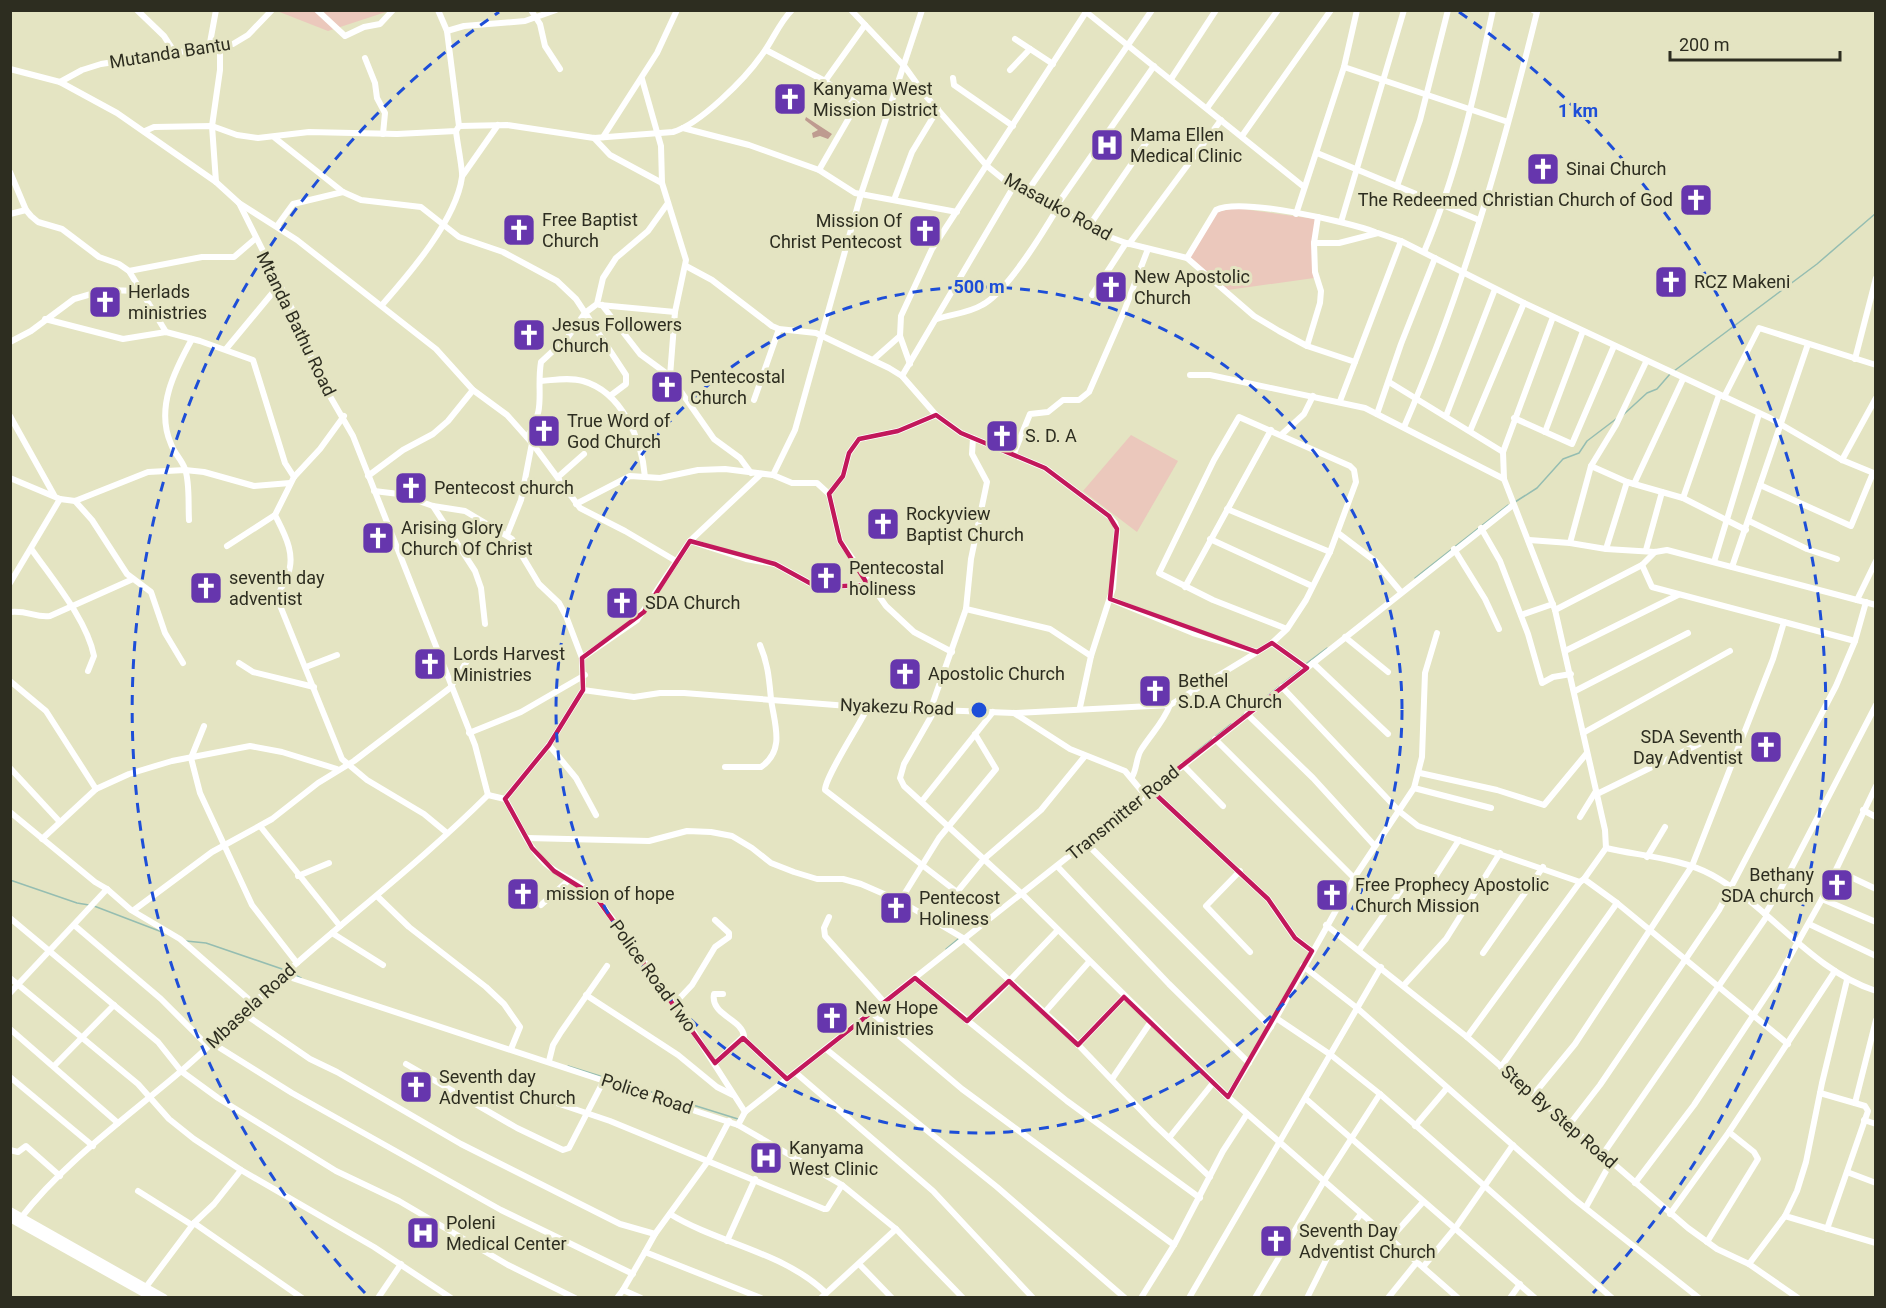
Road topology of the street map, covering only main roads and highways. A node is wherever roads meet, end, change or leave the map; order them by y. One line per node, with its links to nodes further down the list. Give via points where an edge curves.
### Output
1 (10, 1211): 2 (main road)
2 (16, 1219): 3 (main road); 4 (main road)
3 (153, 1298)
4 (164, 1298)

